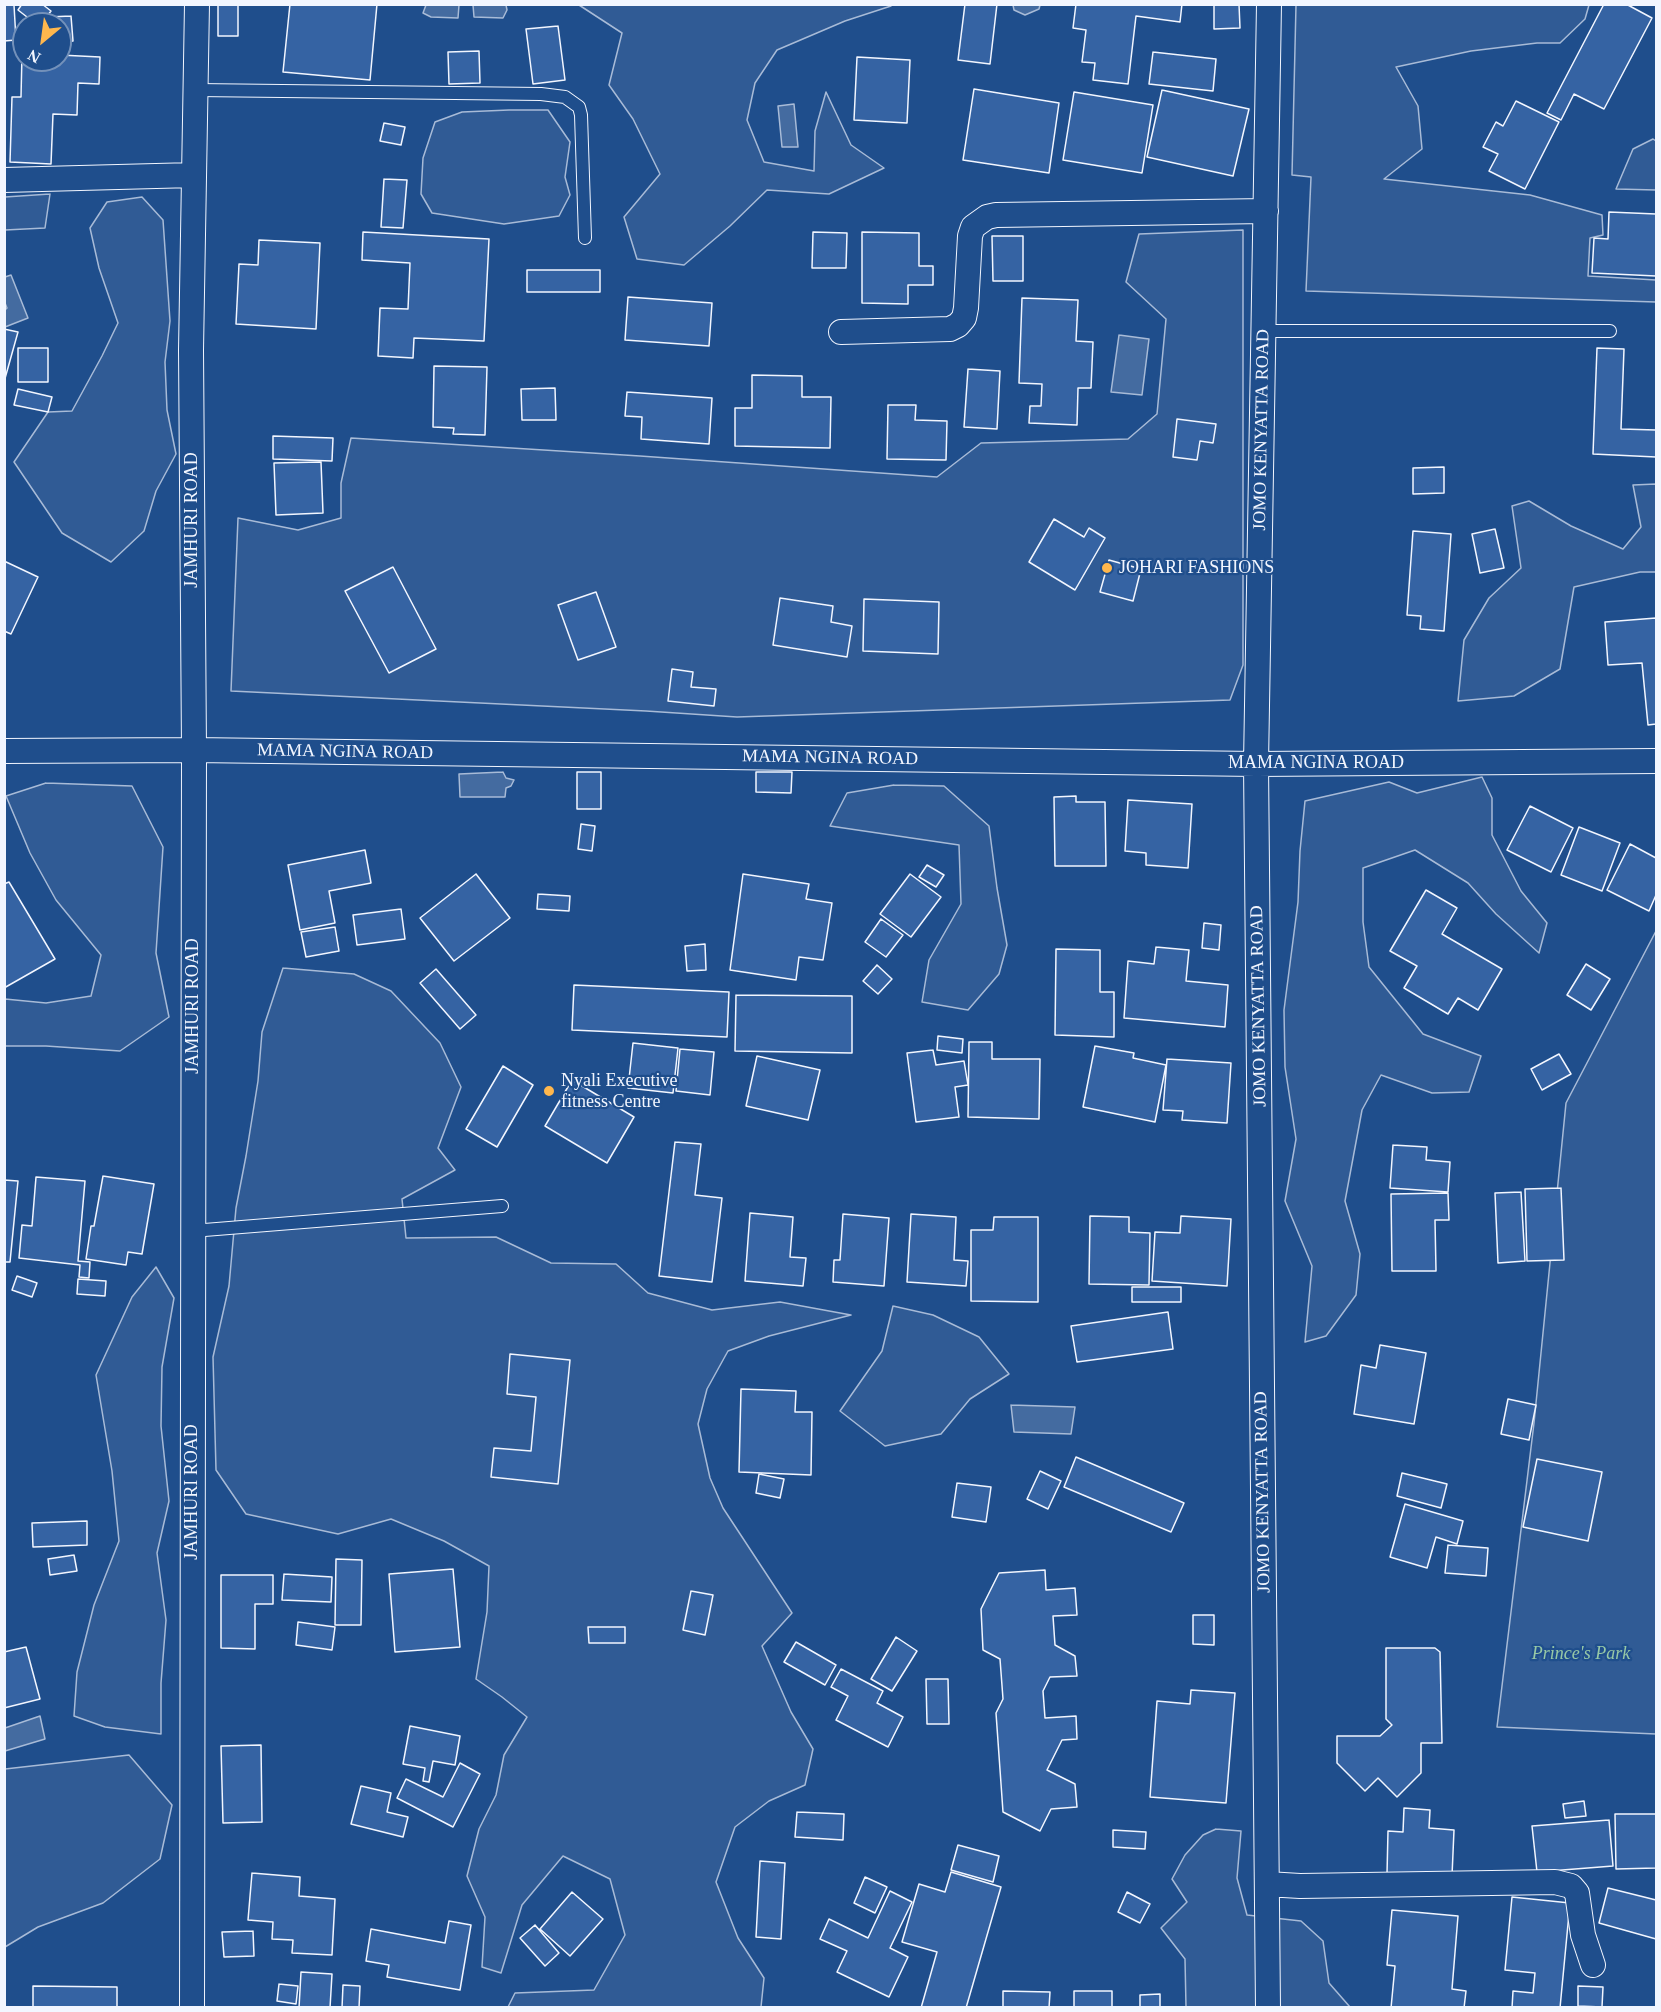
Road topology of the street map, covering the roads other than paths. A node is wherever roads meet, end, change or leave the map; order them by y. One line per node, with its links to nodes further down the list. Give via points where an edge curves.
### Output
1 (197, 4): 3 (street, JAMHURI ROAD)
2 (1269, 4): 6 (street, JOMO KENYATTA ROAD)
3 (196, 90): 4 (street, JAMHURI ROAD); 7 (lane, via 541,94 565,98 579,108 581,115)
4 (194, 175): 5 (street); 11 (street, JAMHURI ROAD, via 191,350)
5 (4, 180)
6 (1266, 211): 8 (street, JOMO KENYATTA ROAD); 10 (street, via 987,217 973,228 970,236 968,298 964,318 958,325 950,329)
7 (585, 238)
8 (1263, 331): 9 (lane); 14 (street, JOMO KENYATTA ROAD)
9 (1611, 331)
10 (841, 332)
11 (194, 750): 12 (street, MAMA NGINA ROAD); 14 (street, MAMA NGINA ROAD); 16 (street, JAMHURI ROAD)
12 (4, 751)
13 (1656, 761): 14 (street, MAMA NGINA ROAD)
14 (1256, 764): 17 (street, JOMO KENYATTA ROAD)
15 (502, 1206): 16 (lane)
16 (192, 1231): 19 (street, JAMHURI ROAD)
17 (1267, 1884): 18 (street, via 1555,1882 1571,1886 1577,1893 1583,1935); 20 (street, JOMO KENYATTA ROAD)
18 (1593, 1965)
19 (192, 2007)
20 (1268, 2007)

